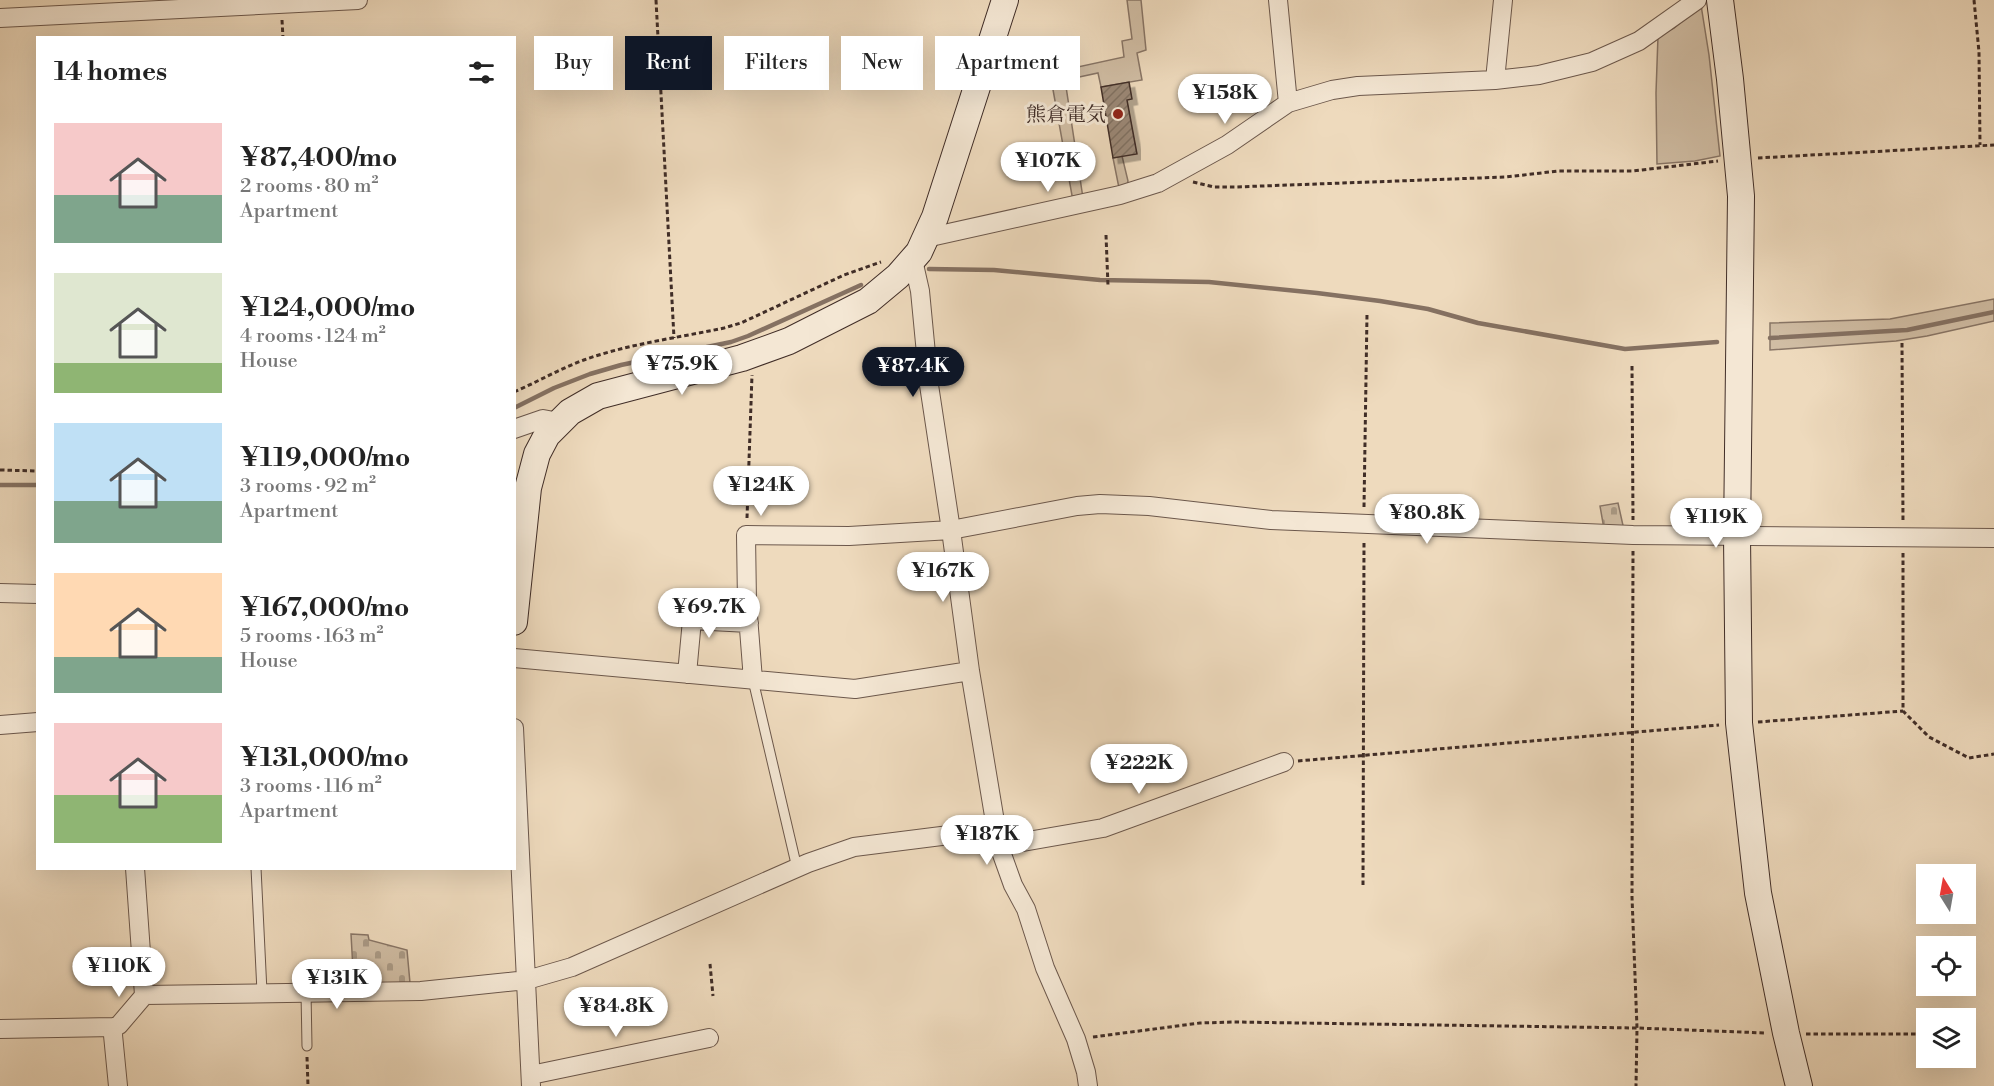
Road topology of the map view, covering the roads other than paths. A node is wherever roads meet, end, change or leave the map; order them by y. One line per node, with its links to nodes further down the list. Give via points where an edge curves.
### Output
1 (358, 0): 7 (street)
2 (1005, 0): 10 (street)
3 (1278, 0): 9 (street)
4 (1503, 0): 8 (street)
5 (1697, 0): 8 (street, via 1617,52 1592,62 1539,75)
6 (1720, 0): 15 (street, via 1741,206)
7 (0, 18)
8 (1495, 80): 9 (street, via 1359,86)
9 (1288, 103): 10 (street, via 1179,173 1132,192)
10 (926, 238): 11 (street)
11 (913, 260): 12 (street, via 868,301 789,341 753,355 597,396); 14 (street)
12 (559, 422): 13 (street, via 543,419); 19 (street, via 547,435 532,470)
13 (516, 428)
14 (951, 530): 15 (street, via 1100,504 1364,525 1633,536); 20 (street, via 849,536 746,535); 22 (street)
15 (1737, 536): 16 (street); 44 (street, via 1739,723 1758,893)
16 (1994, 538)
17 (0, 593): 18 (street)
18 (36, 594)
19 (516, 603)
20 (749, 623): 23 (street, via 692,620); 24 (street)
21 (516, 658): 23 (street)
22 (970, 671): 24 (street, via 855,689); 29 (street)
23 (687, 674): 24 (street)
24 (753, 680): 30 (lane)
25 (36, 722): 26 (street)
26 (0, 725)
27 (1284, 762): 29 (street, via 1103,828)
28 (516, 767): 33 (street)
29 (998, 838): 30 (street, via 854,847); 43 (street, via 1045,968 1076,1039)
30 (797, 868): 33 (street, via 572,967)
31 (135, 870): 36 (street)
32 (256, 870): 34 (lane)
33 (527, 980): 35 (street, via 421,991); 41 (street)
34 (262, 992): 35 (street); 36 (street)
35 (306, 992): 40 (lane)
36 (144, 995): 37 (street)
37 (114, 1027): 38 (street); 42 (street)
38 (0, 1029)
39 (709, 1038): 41 (street)
40 (307, 1046)
41 (531, 1081)
42 (118, 1086)
43 (1088, 1086)
44 (1799, 1086)

